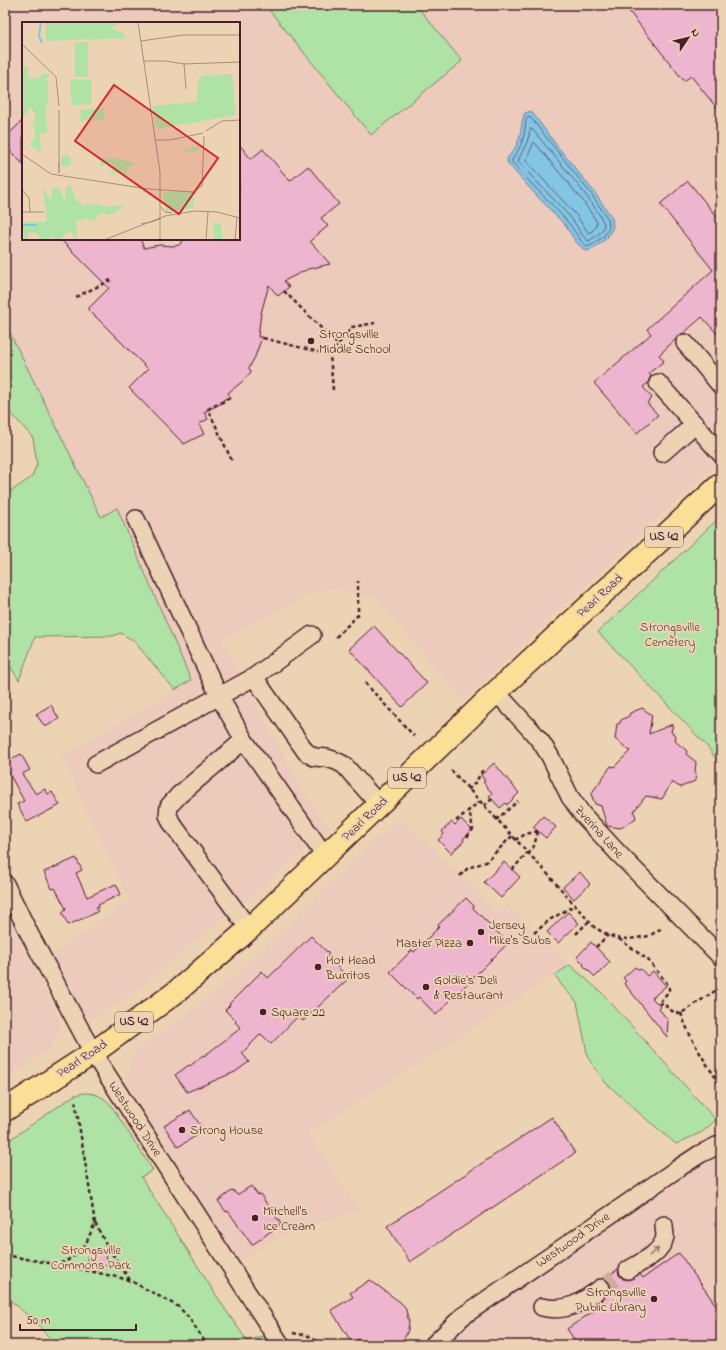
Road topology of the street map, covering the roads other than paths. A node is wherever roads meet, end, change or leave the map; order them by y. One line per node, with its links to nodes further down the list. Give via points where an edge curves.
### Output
1 (685, 343): 3 (street)
2 (658, 383): 4 (street)
3 (721, 386)
4 (695, 424): 5 (street); 6 (street)
5 (662, 453)
6 (721, 454)
7 (721, 484): 11 (main road, Pearl Road / US 42)
8 (136, 519): 12 (street)
9 (312, 634): 10 (street)
10 (254, 677): 12 (street); 15 (street, via 306,752 314,757 327,758 344,765)
11 (496, 692): 16 (main road, Pearl Road / US 42); 19 (street, Zverina Lane, via 541,742 570,797 582,814)
12 (219, 696): 13 (street); 14 (street)
13 (244, 740): 16 (street); 18 (street, via 179,795 169,806 168,815)
14 (96, 764)
15 (376, 800)
16 (325, 856): 18 (main road, Pearl Road / US 42)
17 (5, 884): 20 (street, Westwood Drive)
18 (249, 929): 20 (main road, Pearl Road / US 42, via 176,992)
19 (721, 957)
20 (93, 1053): 21 (main road, Pearl Road / US 42); 27 (street, Westwood Drive)
21 (5, 1110)
22 (721, 1144): 28 (street, Westwood Drive, via 683,1165 463,1316)
23 (664, 1225): 24 (street, one-way to 23, via 658,1251 665,1237)
24 (628, 1270)
25 (602, 1288): 26 (street, via 572,1306 552,1310)
26 (542, 1308)
27 (285, 1339)
28 (433, 1345)

